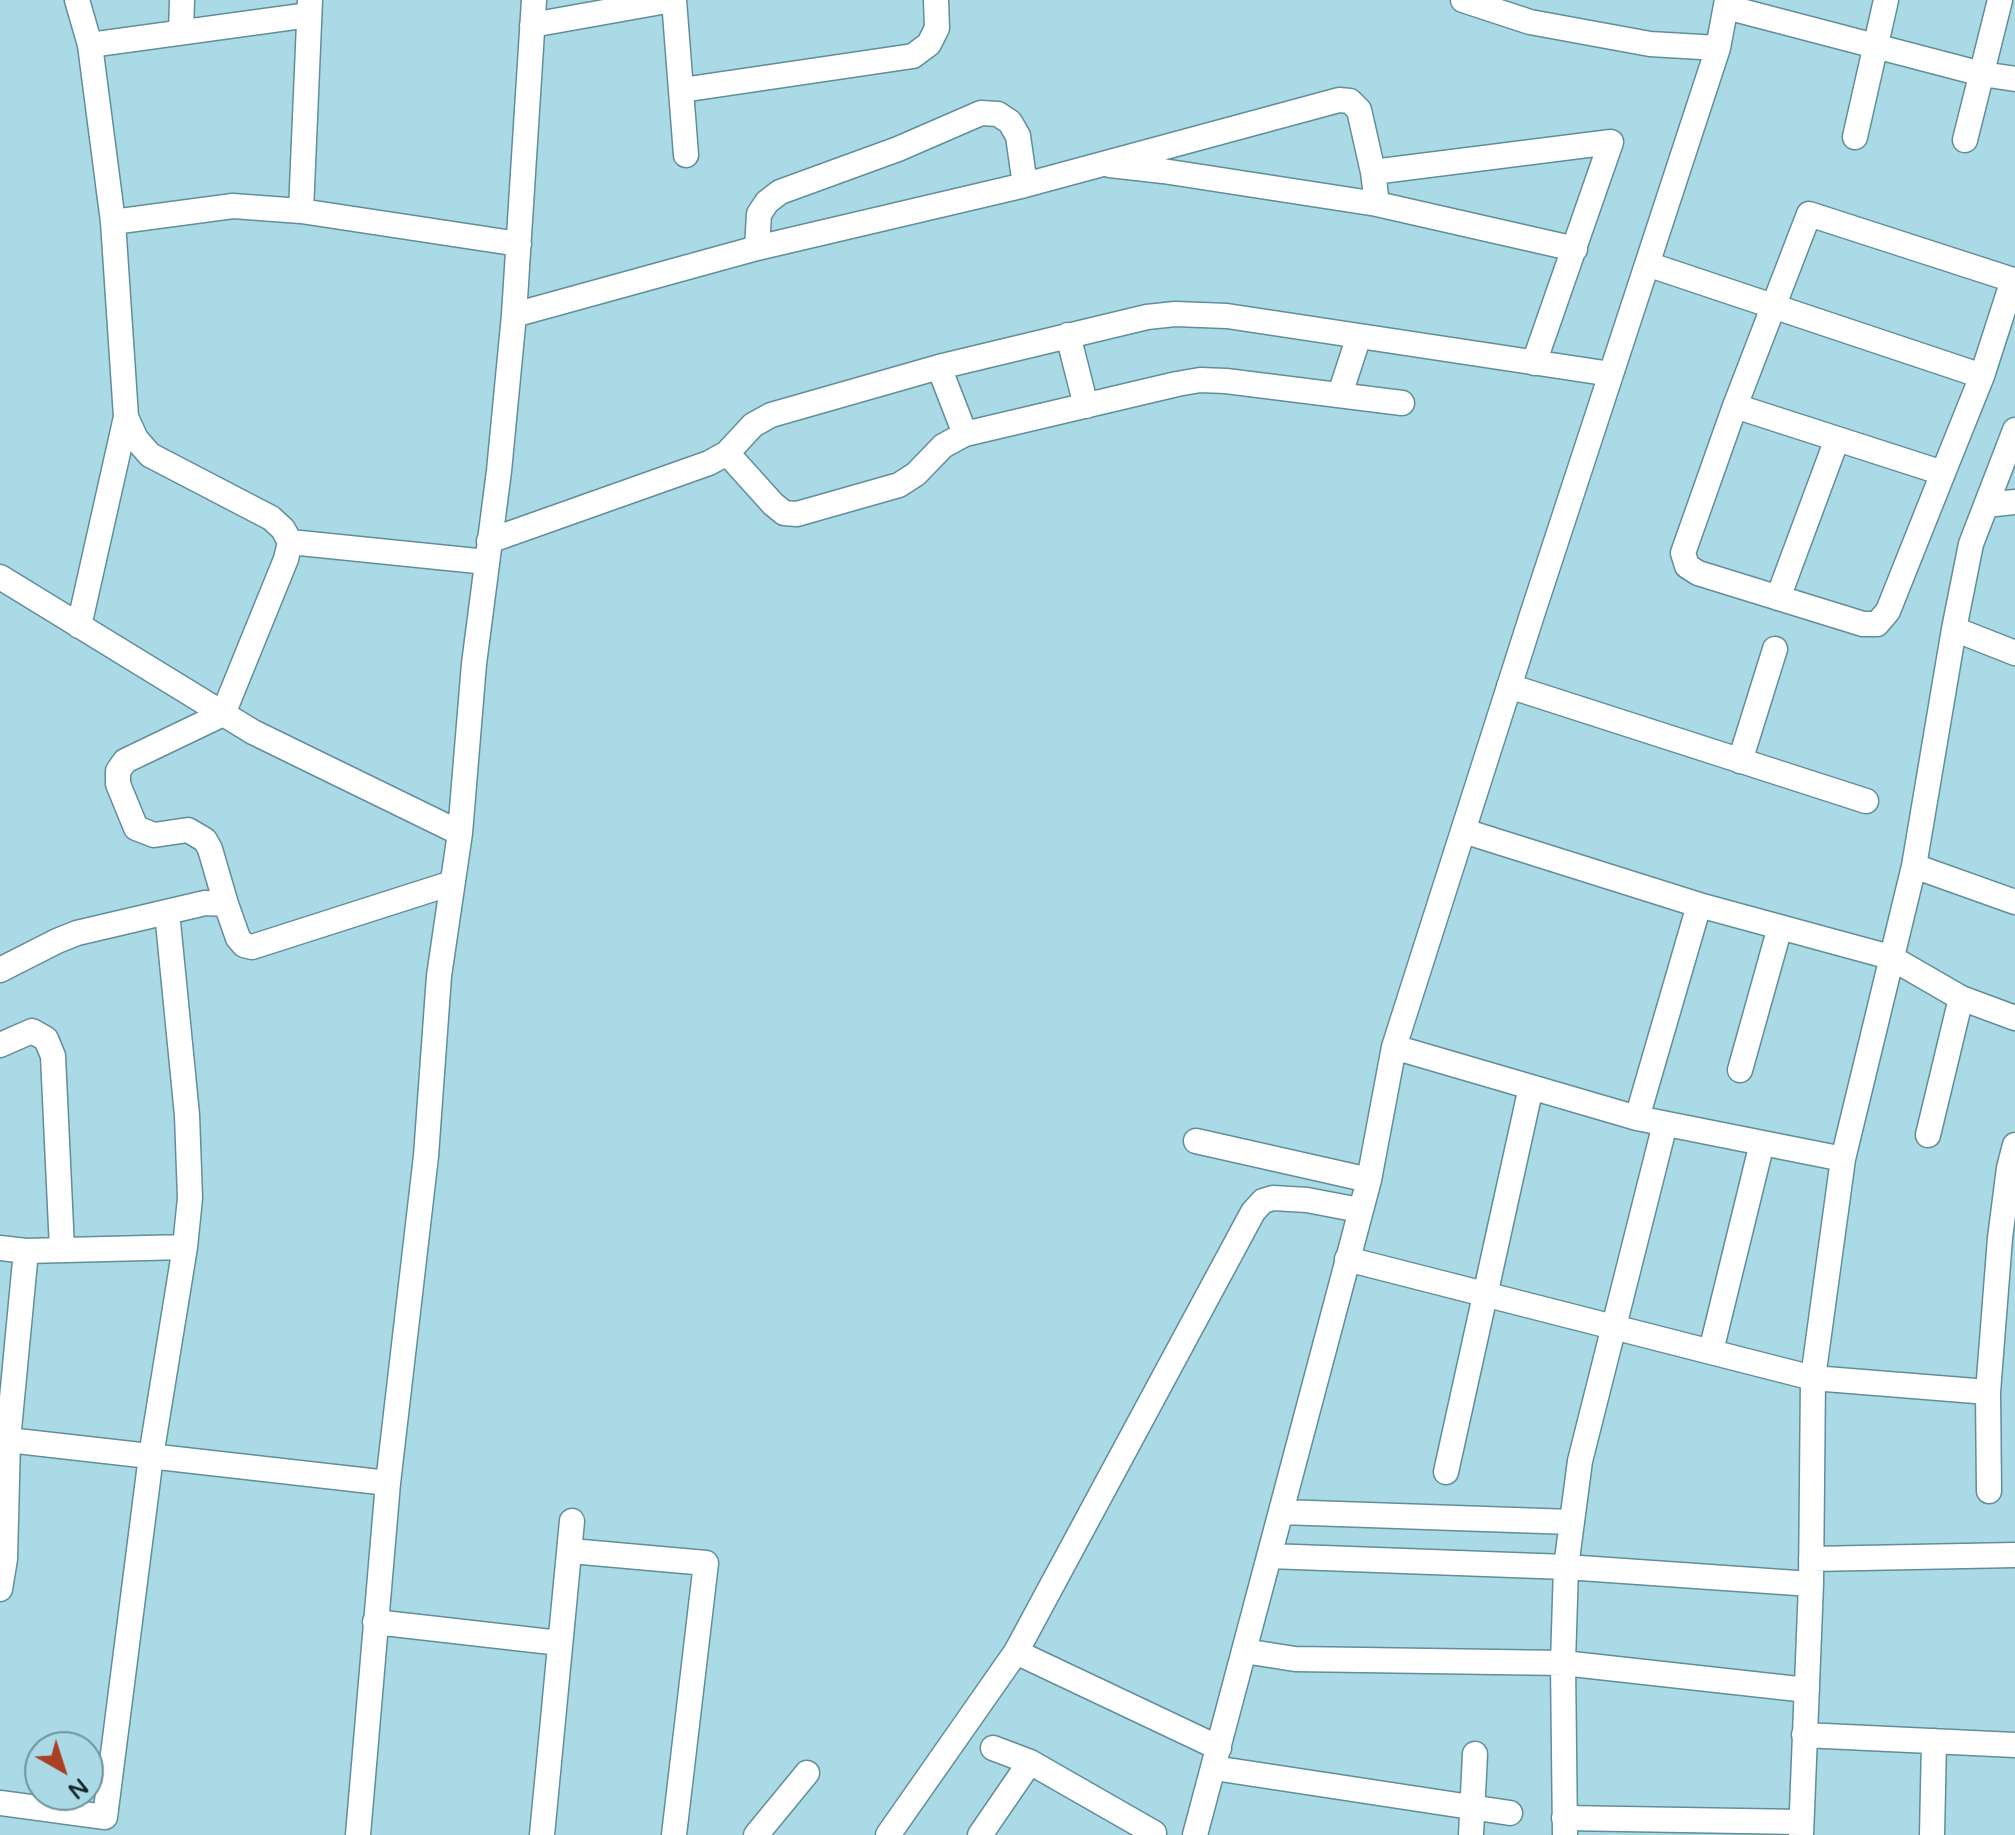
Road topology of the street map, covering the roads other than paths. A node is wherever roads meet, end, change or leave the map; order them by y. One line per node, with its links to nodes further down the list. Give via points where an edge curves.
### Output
1 (77, 0): 13 (street)
2 (182, 0): 12 (street)
3 (534, 0): 11 (street)
4 (673, 0): 11 (street); 18 (street)
5 (936, 0): 18 (street, via 937,28 929,44 913,56)
6 (1463, 0): 15 (street, via 1530,22 1650,44)
7 (1886, 0): 14 (street)
8 (2000, 0): 16 (street)
9 (1726, 3): 14 (street); 15 (street)
10 (310, 7): 12 (street); 26 (street)
11 (532, 25): 28 (street)
12 (181, 32): 13 (street)
13 (90, 45): 27 (street)
14 (1877, 47): 16 (street); 19 (street)
15 (1718, 48): 31 (street)
16 (1982, 74): 17 (street); 20 (street)
17 (2015, 79)
18 (682, 90): 21 (street)
19 (1855, 137)
20 (1965, 140)
21 (686, 155)
22 (1094, 164): 23 (street, via 1339,100 1350,101 1359,110); 24 (street); 25 (street)
23 (1373, 172): 25 (street); 30 (street, via 1611,142)
24 (1025, 185): 29 (street); 29 (street, via 1018,136 1010,122 998,114 981,113 780,192 759,214)
25 (1377, 204): 30 (street)
26 (301, 211): 27 (street, via 221,207); 28 (street)
27 (113, 222): 45 (street)
28 (519, 244): 34 (street)
29 (757, 248): 34 (street)
30 (1575, 249): 37 (street)
31 (1647, 264): 33 (street); 39 (street)
32 (2014, 280): 33 (street, via 1809,214); 40 (street)
33 (1775, 306): 40 (street); 44 (street)
34 (514, 315): 54 (street)
35 (1068, 335): 36 (street, via 1147,317 1201,314); 38 (street); 43 (street)
36 (1359, 336): 37 (street); 41 (street)
37 (1534, 363): 39 (street)
38 (939, 367): 47 (street); 49 (street, via 771,415 753,425)
39 (1611, 374): 61 (street)
40 (1982, 376): 50 (street)
41 (1340, 394): 42 (street); 43 (street, via 1200,380)
42 (1402, 403)
43 (1086, 406): 47 (street)
44 (1735, 406): 48 (street); 56 (street, via 1683,558 1698,573)
45 (126, 417): 53 (street, via 150,455 271,518); 57 (street)
46 (2015, 430): 52 (street)
47 (965, 434): 49 (street, via 899,485 797,514 784,513 773,504)
48 (1837, 439): 50 (street); 56 (street)
49 (727, 453): 54 (street)
50 (1943, 473): 56 (street, via 1888,611 1877,624)
51 (2015, 502): 52 (street)
52 (1986, 505): 58 (street, via 1971,544)
53 (290, 542): 54 (street); 62 (street)
54 (488, 552): 66 (street)
55 (0, 577): 57 (street)
56 (1778, 598)
57 (79, 626): 62 (street)
58 (1954, 629): 60 (street); 67 (street)
59 (1775, 649): 63 (street)
60 (2015, 653)
61 (1509, 686): 63 (street); 65 (street)
62 (223, 714): 66 (street); 70 (street, via 125,761 118,784 136,828 154,835 188,830 205,840)
63 (1740, 761): 64 (street)
64 (1866, 801)
65 (1464, 831): 71 (street); 79 (street)
66 (460, 833): 68 (street)
67 (1914, 866): 69 (street); 74 (street)
68 (452, 883): 70 (street, via 252,947 238,938); 104 (street)
69 (2015, 902)
70 (226, 904): 72 (street)
71 (1699, 905): 73 (street); 82 (street)
72 (167, 912): 75 (street, via 77,933); 91 (street, via 190,1157)
73 (1780, 927): 74 (street); 80 (street)
74 (1890, 957): 76 (street); 88 (street)
75 (0, 970)
76 (1961, 998): 77 (street); 84 (street)
77 (2015, 1018)
78 (0, 1045): 93 (street, via 32,1031 46,1039 53,1056)
79 (1394, 1047): 81 (street); 89 (street)
80 (1740, 1070)
81 (1531, 1087): 82 (street); 96 (street)
82 (1637, 1118): 83 (street)
83 (1665, 1124): 86 (street); 97 (street)
84 (1928, 1135)
85 (1196, 1141): 89 (street)
86 (1762, 1143): 88 (street); 98 (street)
87 (2015, 1145): 100 (street, via 2000,1238)
88 (1843, 1159): 99 (street)
89 (1369, 1180): 90 (street)
90 (1359, 1210): 95 (street); 119 (street, via 1273,1198 1253,1212)
91 (185, 1247): 93 (street); 102 (street)
92 (0, 1248): 94 (street)
93 (62, 1249): 94 (street)
94 (26, 1251): 101 (street)
95 (1347, 1259): 96 (street); 106 (street)
96 (1484, 1294): 97 (street); 103 (street)
97 (1615, 1327): 98 (street); 108 (street, via 1580,1461)
98 (1711, 1351): 99 (street)
99 (1813, 1378): 100 (street); 114 (street)
100 (1988, 1392): 105 (street)
101 (8, 1440): 102 (street); 112 (street)
102 (151, 1456): 104 (street); 130 (street, via 105,1817)
103 (1446, 1472)
104 (388, 1483): 116 (street)
105 (1989, 1491)
106 (1281, 1512): 108 (street); 111 (street)
107 (572, 1521): 109 (street)
108 (1572, 1522): 113 (street)
109 (571, 1551): 117 (street); 137 (street, via 706,1563)
110 (2015, 1555): 114 (street)
111 (1269, 1556): 113 (street); 118 (street)
112 (2, 1558): 115 (street)
113 (1566, 1567): 114 (street); 120 (street)
114 (1811, 1572): 121 (street)
115 (0, 1589)
116 (375, 1622): 117 (street); 135 (street)
117 (560, 1643): 136 (street)
118 (1244, 1651): 120 (street, via 1295,1659); 127 (street)
119 (1016, 1652): 127 (street); 139 (street)
120 (1563, 1663): 121 (street); 133 (street)
121 (1807, 1690): 122 (street)
122 (1804, 1735): 123 (street); 134 (street)
123 (1934, 1741): 124 (street); 144 (street)
124 (2015, 1745)
125 (993, 1748): 128 (street)
126 (1475, 1754): 131 (street)
127 (1216, 1758): 131 (street); 142 (street)
128 (1030, 1762): 140 (street); 141 (street)
129 (807, 1773): 138 (street)
130 (0, 1803)
131 (1472, 1807): 132 (street); 143 (street)
132 (1510, 1813)
133 (1564, 1826): 134 (street)
134 (1801, 1829)
135 (358, 1835)
136 (542, 1835)
137 (674, 1835)
138 (756, 1835)
139 (888, 1835)
140 (980, 1835)
141 (1152, 1835)
142 (1195, 1835)
143 (1471, 1835)
144 (1932, 1835)

